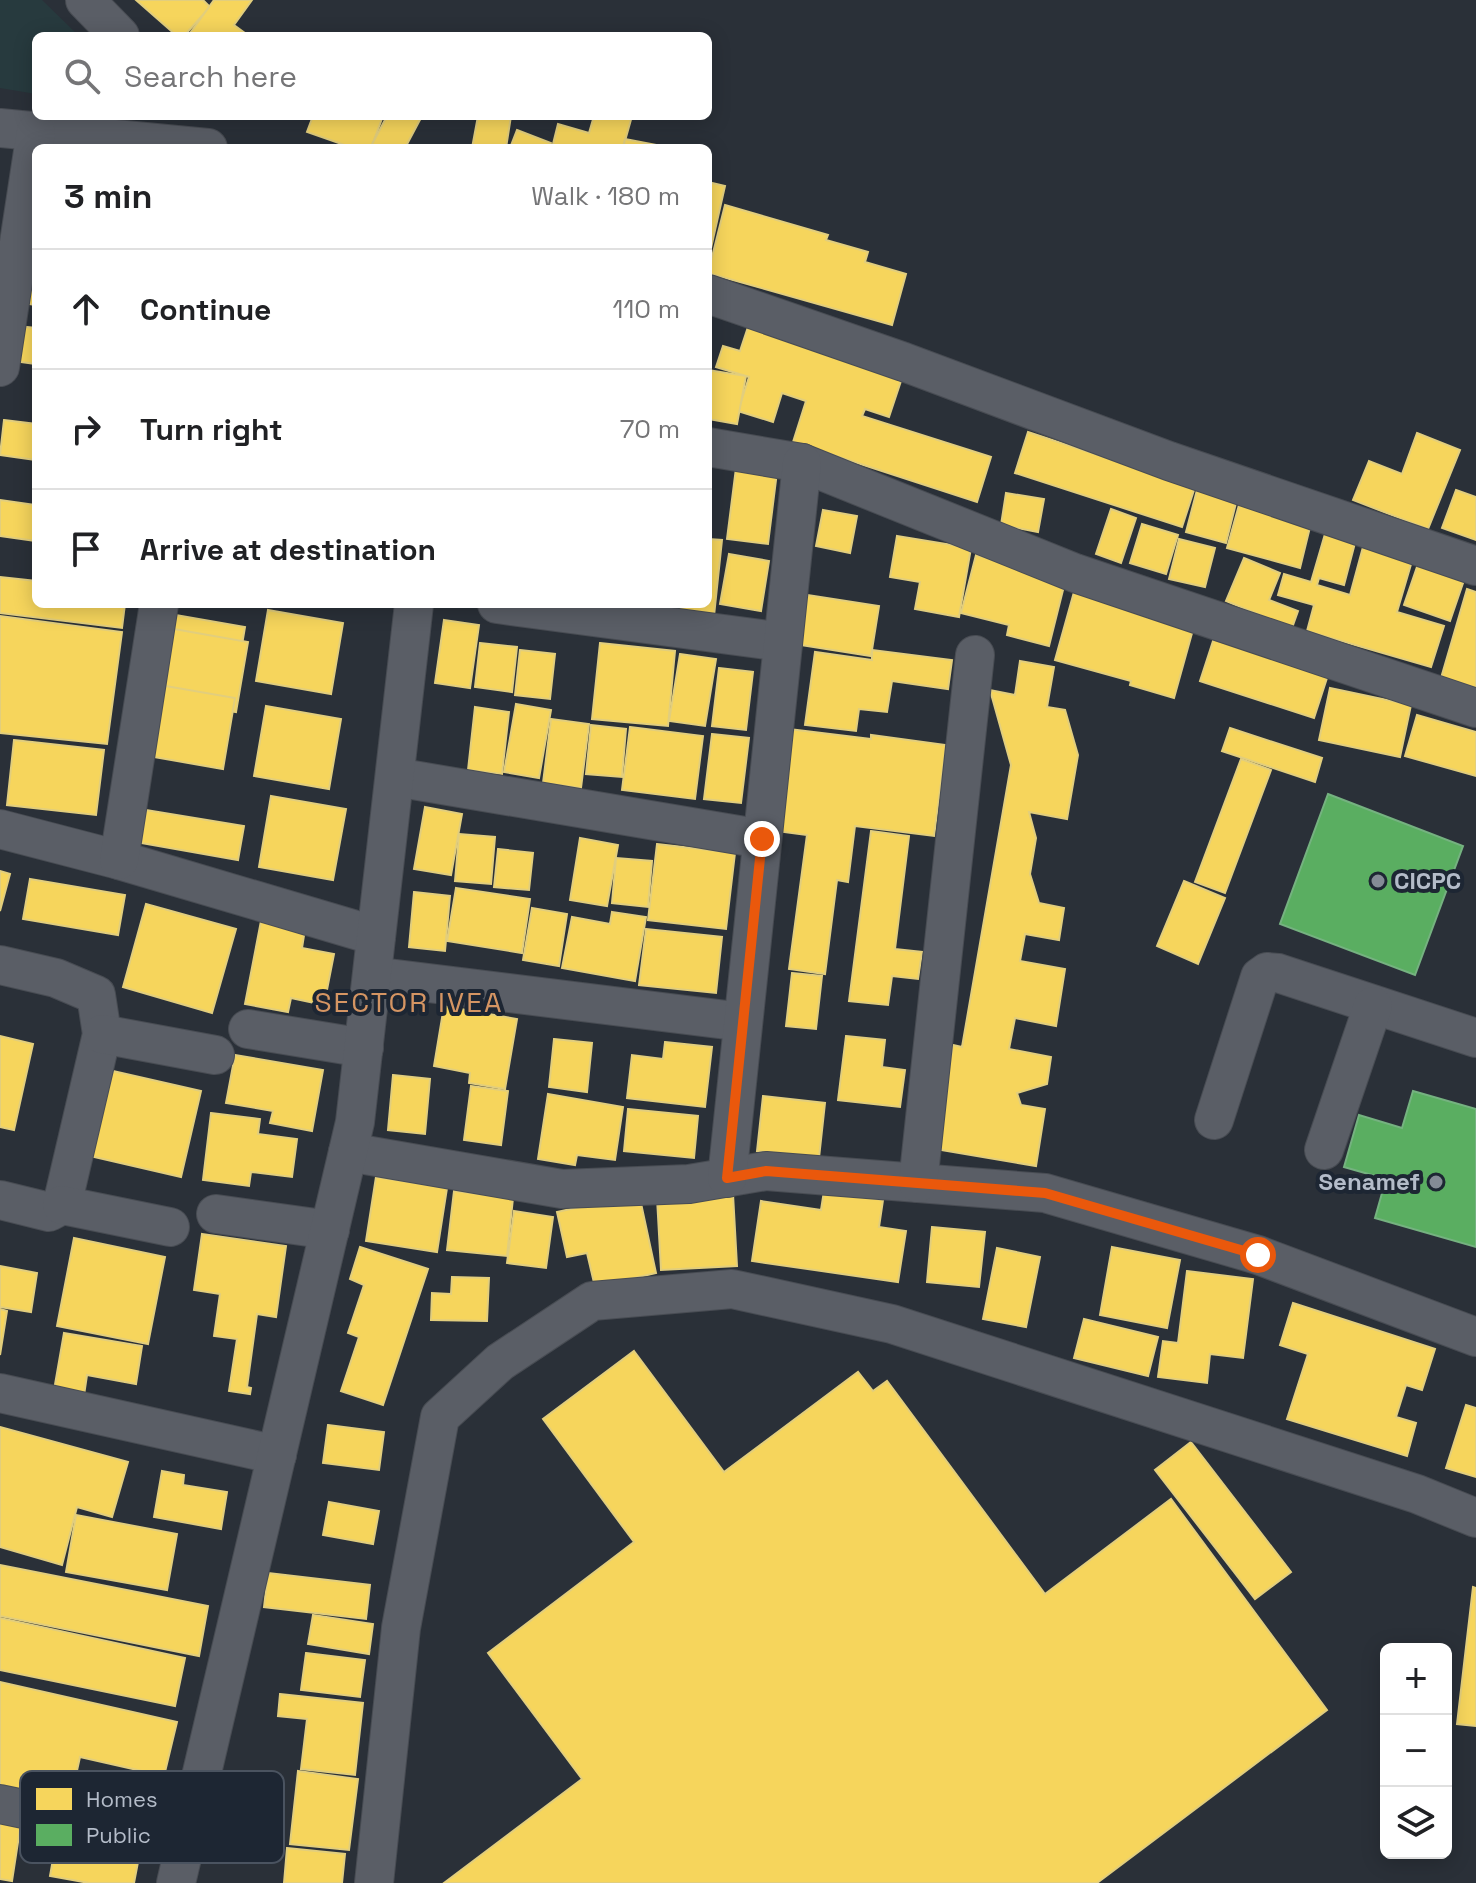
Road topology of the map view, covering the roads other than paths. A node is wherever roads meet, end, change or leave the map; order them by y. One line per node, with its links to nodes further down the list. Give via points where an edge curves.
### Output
1 (85, 0): 2 (street)
2 (116, 32)
3 (202, 120): 6 (street)
4 (18, 130): 5 (street); 8 (street)
5 (166, 144)
6 (224, 144)
7 (712, 295): 11 (street)
8 (0, 367)
9 (712, 448): 10 (street)
10 (802, 463): 15 (street); 17 (street, via 1075,573)
11 (1476, 566)
12 (158, 608): 21 (street)
13 (414, 608): 18 (street)
14 (527, 608): 15 (street)
15 (783, 642): 20 (street)
16 (975, 655): 36 (street)
17 (1476, 708)
18 (395, 777): 20 (street); 22 (street)
19 (0, 829): 21 (street)
20 (762, 839): 26 (street)
21 (119, 860): 22 (street)
22 (376, 936): 24 (street)
23 (0, 965): 28 (street, via 56,978 96,995)
24 (372, 976): 26 (street); 30 (street)
25 (1373, 1006): 29 (street); 32 (street, via 1278,973 1260,977); 33 (street)
26 (743, 1022): 35 (street)
27 (248, 1029): 30 (street)
28 (102, 1034): 31 (street); 38 (street)
29 (1476, 1038)
30 (364, 1048): 34 (street)
31 (215, 1055)
32 (1214, 1120)
33 (1324, 1150)
34 (348, 1152): 35 (street, via 562,1189); 41 (street)
35 (727, 1178): 36 (street, via 766,1171)
36 (918, 1183): 42 (street, via 1045,1193 1258,1255)
37 (0, 1200): 38 (street, via 49,1212)
38 (62, 1205): 40 (street)
39 (216, 1214): 41 (street)
40 (170, 1227)
41 (330, 1230): 44 (street)
42 (1476, 1337)
43 (0, 1393): 44 (street)
44 (277, 1455): 46 (street)
45 (1476, 1518): 51 (street, via 1417,1494 892,1324 732,1289 592,1301 500,1362 440,1417 401,1628)
46 (203, 1771)
47 (0, 1804): 48 (street)
48 (20, 1808)
49 (181, 1863): 50 (street)
50 (176, 1883)
51 (374, 1883)

